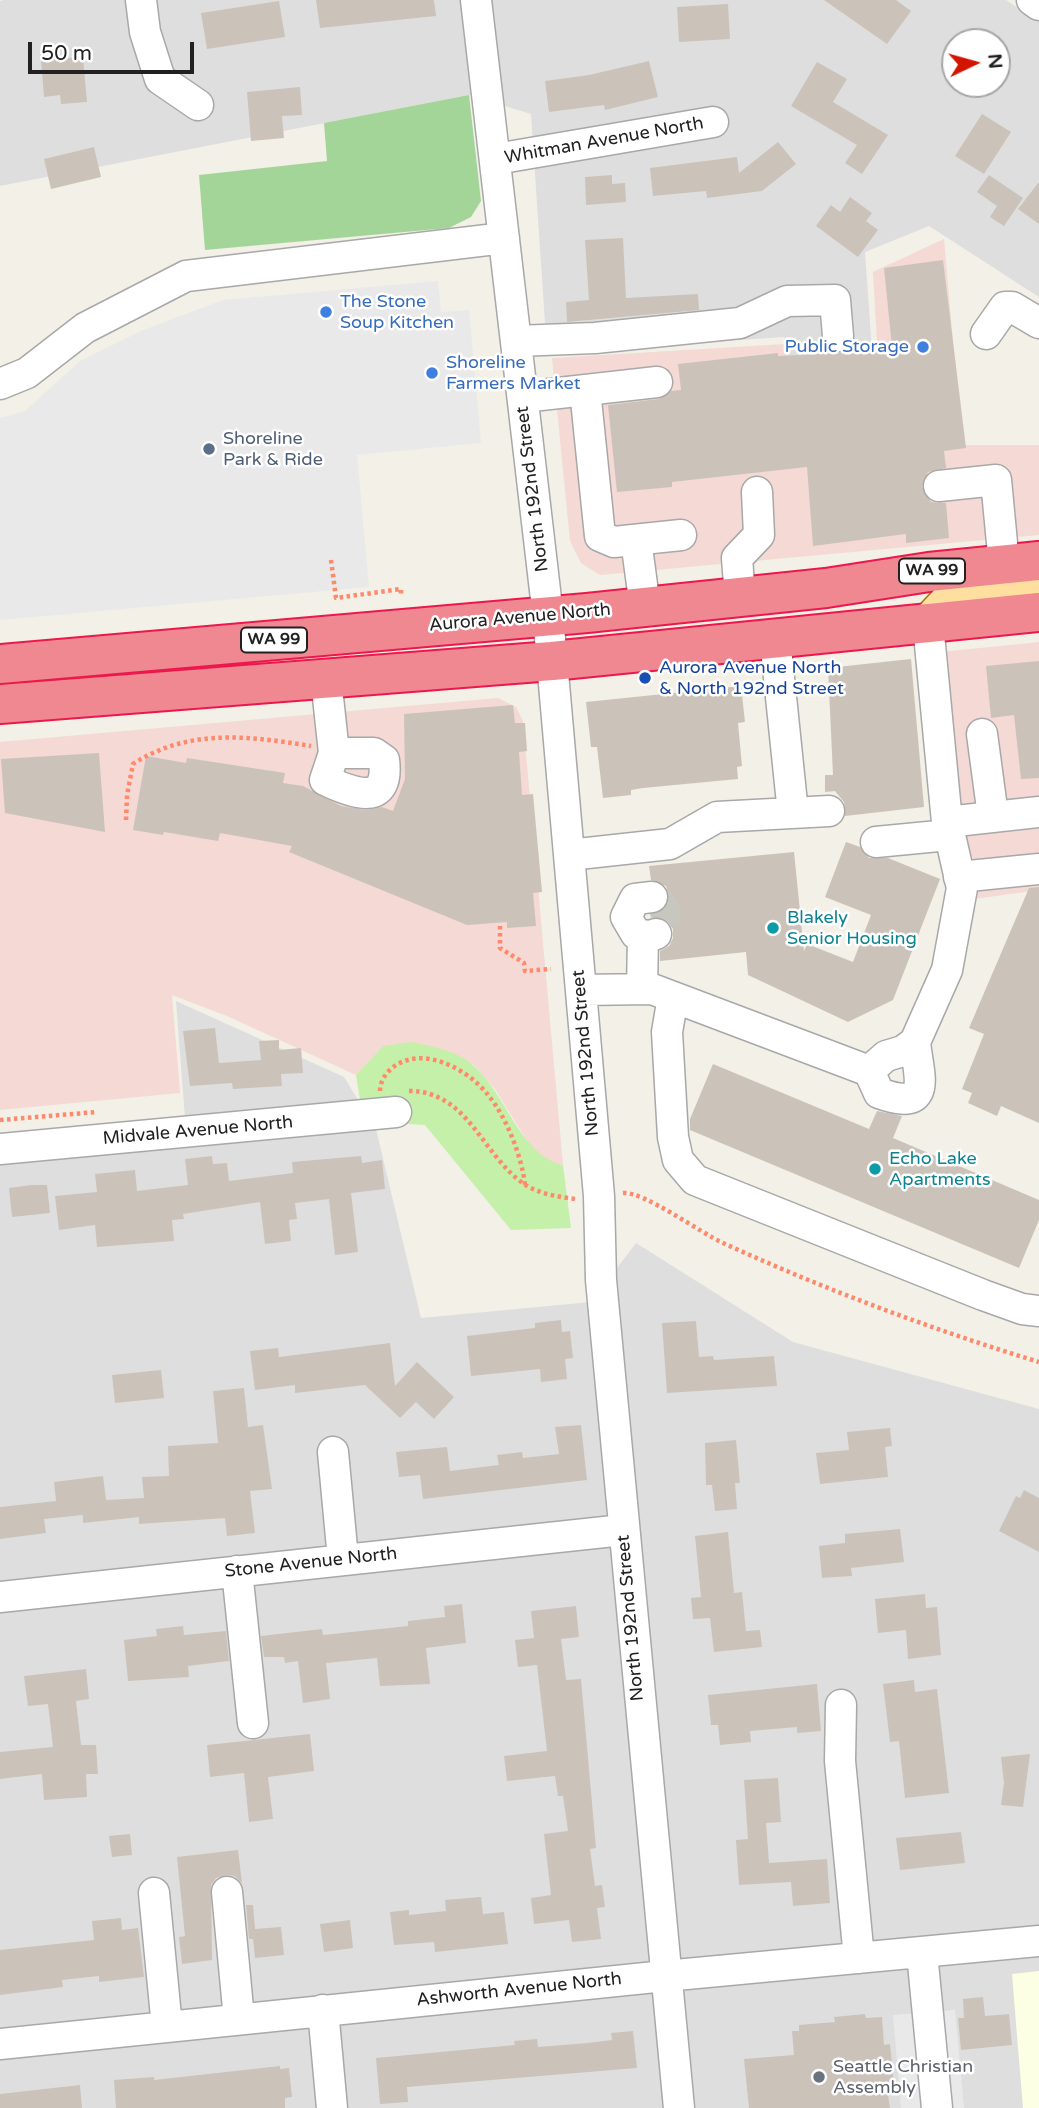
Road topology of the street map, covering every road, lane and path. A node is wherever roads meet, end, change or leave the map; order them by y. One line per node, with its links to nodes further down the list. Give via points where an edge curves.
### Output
1 (141, 0): 5 (street, via 145,32 160,79)
2 (476, 0): 7 (street, North 192nd Street)
3 (1032, 0): 4 (street)
4 (1039, 5)
5 (198, 105)
6 (713, 122): 7 (street, Whitman Avenue North)
7 (496, 159): 8 (street, North 192nd Street)
8 (504, 238): 12 (street, North 192nd Street); 14 (street, via 186,276 85,328 27,373)
9 (1039, 323): 10 (street, via 1005,307)
10 (986, 334)
11 (838, 336): 12 (street, via 835,300 788,301 740,323)
12 (516, 341): 16 (street, North 192nd Street)
13 (657, 382): 15 (street)
14 (0, 384)
15 (585, 390): 16 (street); 20 (street, via 600,536 614,542)
16 (523, 397): 28 (street, North 192nd Street)
17 (939, 485): 22 (street, via 996,480)
18 (757, 492): 25 (street, via 759,535 737,558)
19 (681, 535): 20 (street)
20 (636, 540): 26 (street)
21 (331, 560): 24 (path, via 336,597 401,589)
22 (1021, 563): 25 (highway, Aurora Avenue North / WA 99)
23 (1039, 584): 29 (main road, via 958,592)
24 (401, 594)
25 (740, 597): 26 (highway, Aurora Avenue North / WA 99)
26 (645, 607): 28 (highway, Aurora Avenue North / WA 99)
27 (1039, 611): 29 (highway)
28 (548, 617): 31 (street, North 192nd Street); 32 (highway, Aurora Avenue North / WA 99)
29 (928, 624): 30 (highway); 42 (street)
30 (775, 639): 31 (highway); 39 (street)
31 (552, 661): 33 (highway); 44 (street, North 192nd Street)
32 (0, 664)
33 (326, 678): 34 (highway); 36 (street)
34 (0, 704)
35 (982, 734): 40 (street)
36 (328, 768): 41 (path, via 310,746 242,736 174,744 133,764)
37 (830, 811): 39 (street)
38 (1039, 812): 40 (street)
39 (793, 813): 44 (street, via 717,817 670,844)
40 (993, 816): 42 (street)
41 (127, 820)
42 (948, 829): 43 (street); 46 (street)
43 (876, 842)
44 (569, 855): 51 (street, North 192nd Street)
45 (1039, 869): 46 (street)
46 (959, 877): 53 (street, via 962,888 947,970)
47 (652, 897): 50 (street, via 635,899 626,910 627,924 649,935)
48 (500, 926): 49 (path, via 500,948 524,962 525,971)
49 (551, 970)
50 (642, 989): 51 (street); 52 (street)
51 (580, 990): 64 (street, North 192nd Street)
52 (673, 997): 54 (street); 61 (street, via 667,1032 673,1137 678,1160 695,1180 983,1295)
53 (915, 1042): 54 (street); 54 (street, via 922,1077 912,1097 879,1093)
54 (869, 1071)
55 (456, 1107): 58 (path)
56 (385, 1114): 57 (street, Midvale Avenue North); 58 (path, via 380,1084 402,1060 437,1060 454,1066 488,1095 523,1161)
57 (0, 1149)
58 (525, 1185): 60 (path)
59 (618, 1194): 62 (path, via 628,1193 798,1278)
60 (576, 1199)
61 (1039, 1311)
62 (1039, 1362)
63 (333, 1452): 65 (street)
64 (623, 1530): 65 (street, Stone Avenue North); 75 (street, North 192nd Street)
65 (343, 1559): 66 (street, Stone Avenue North)
66 (237, 1571): 67 (street, Stone Avenue North); 69 (street)
67 (0, 1597)
68 (841, 1705): 74 (street, via 840,1761)
69 (253, 1723)
70 (227, 1892): 77 (street)
71 (154, 1893): 78 (street)
72 (1039, 1941): 73 (street, Ashworth Avenue North)
73 (922, 1953): 74 (street, Ashworth Avenue North); 82 (street)
74 (859, 1958): 75 (street, Ashworth Avenue North)
75 (665, 1976): 76 (street, Ashworth Avenue North); 81 (street, North 192nd Street)
76 (323, 2010): 77 (street, Ashworth Avenue North); 80 (street)
77 (239, 2019): 78 (street, Ashworth Avenue North)
78 (167, 2027): 79 (street, Ashworth Avenue North)
79 (0, 2044)
80 (332, 2108)
81 (679, 2108)
82 (937, 2108)

